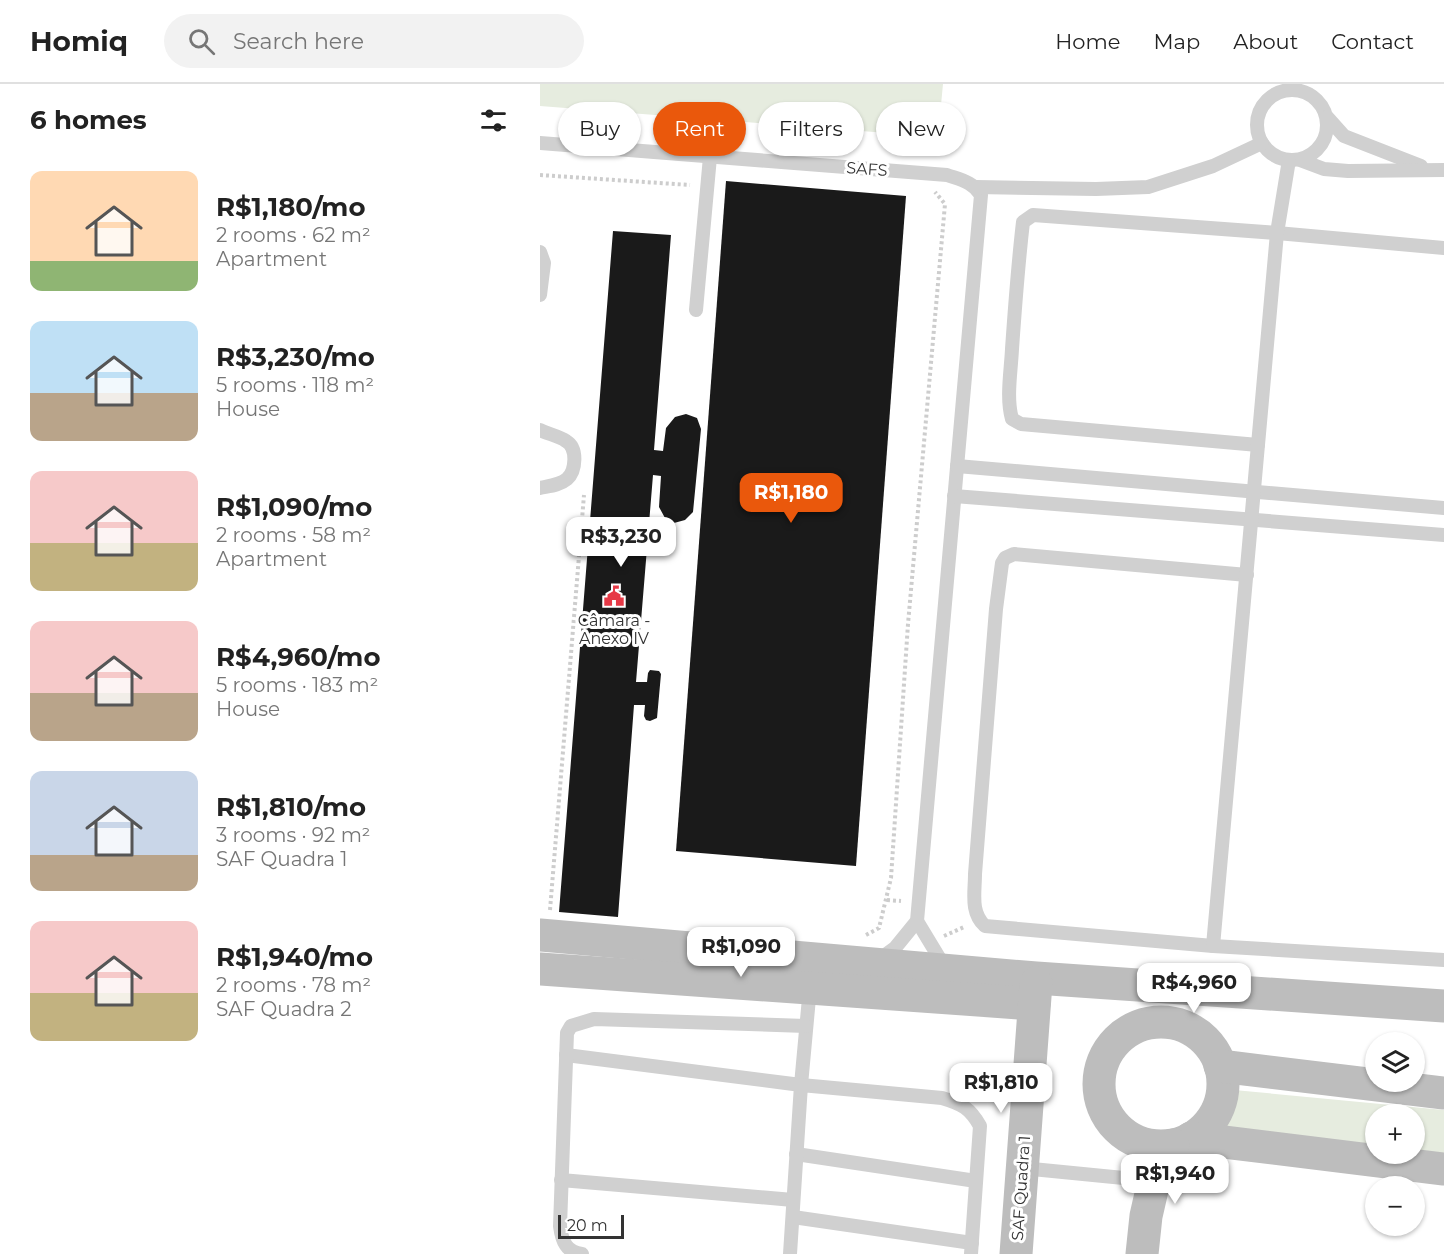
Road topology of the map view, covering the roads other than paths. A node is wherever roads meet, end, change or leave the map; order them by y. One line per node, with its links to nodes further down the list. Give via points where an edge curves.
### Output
1 (1270, 84): 4 (lane)
2 (1311, 84): 3 (lane)
3 (1316, 98): 4 (lane, via 1306,92 1284,90); 5 (lane)
4 (1266, 102): 7 (lane, via 1257,122)
5 (1327, 117): 9 (lane, via 1328,128 1319,148); 10 (lane, via 1344,136)
6 (540, 143): 8 (lane, SAFS)
7 (1262, 143): 9 (lane, via 1279,158); 12 (lane, via 1213,166 1148,187)
8 (710, 157): 12 (lane, SAFS, via 947,176); 17 (lane)
9 (1295, 160): 10 (lane, via 1348,171); 13 (lane)
10 (1429, 169): 11 (lane)
11 (1444, 170)
12 (976, 187): 20 (lane, via 981,195)
13 (1277, 232): 14 (lane); 19 (lane); 19 (lane, via 1033,215 1023,222 1018,266 1012,419 1021,424)
14 (1444, 248)
15 (540, 252): 16 (lane, via 544,263)
16 (540, 295)
17 (696, 310)
18 (540, 430): 21 (lane, via 568,441 574,457 568,478)
19 (1258, 445): 22 (lane)
20 (957, 466): 22 (lane); 23 (lane)
21 (540, 488)
22 (1254, 491): 24 (lane); 25 (lane)
23 (954, 496): 25 (lane); 28 (lane)
24 (1444, 508)
25 (1252, 520): 26 (lane); 27 (lane)
26 (1444, 535)
27 (1247, 575): 30 (lane); 30 (lane, via 1014,554 1002,563 996,609 975,874 974,911 978,920 985,926)
28 (917, 921): 32 (lane, via 895,948); 34 (lane)
29 (545, 923): 32 (street)
30 (1213, 946): 31 (lane)
31 (1444, 960)
32 (873, 964): 34 (street)
33 (540, 969): 35 (street)
34 (947, 970): 36 (street)
35 (810, 987): 36 (street); 38 (lane)
36 (1035, 991): 37 (street); 45 (street, SAF Quadra 1)
37 (1444, 1006)
38 (806, 1026): 39 (lane, via 594,1019 571,1026); 41 (lane)
39 (566, 1055): 41 (lane); 47 (lane)
40 (1220, 1066): 42 (street); 43 (street, via 1223,1087 1218,1108 1207,1125); 43 (street, via 1199,1035 1163,1022 1127,1032 1113,1044 1103,1061 1100,1099 1107,1116 1120,1131 1154,1146)
41 (801, 1085): 44 (lane); 48 (lane, via 942,1098 963,1105 980,1126)
42 (1444, 1093)
43 (1182, 1142): 46 (street); 49 (street)
44 (796, 1154): 48 (lane); 50 (lane)
45 (1023, 1168): 49 (lane); 55 (street, SAF Quadra 1)
46 (1444, 1169)
47 (561, 1180): 50 (lane); 53 (lane, via 561,1239 567,1248)
48 (976, 1181): 52 (lane)
49 (1154, 1181): 56 (street)
50 (793, 1200): 51 (lane)
51 (793, 1217): 52 (lane); 54 (lane)
52 (972, 1249)
53 (582, 1254)
54 (790, 1254)
55 (1016, 1254)
56 (1142, 1254)

